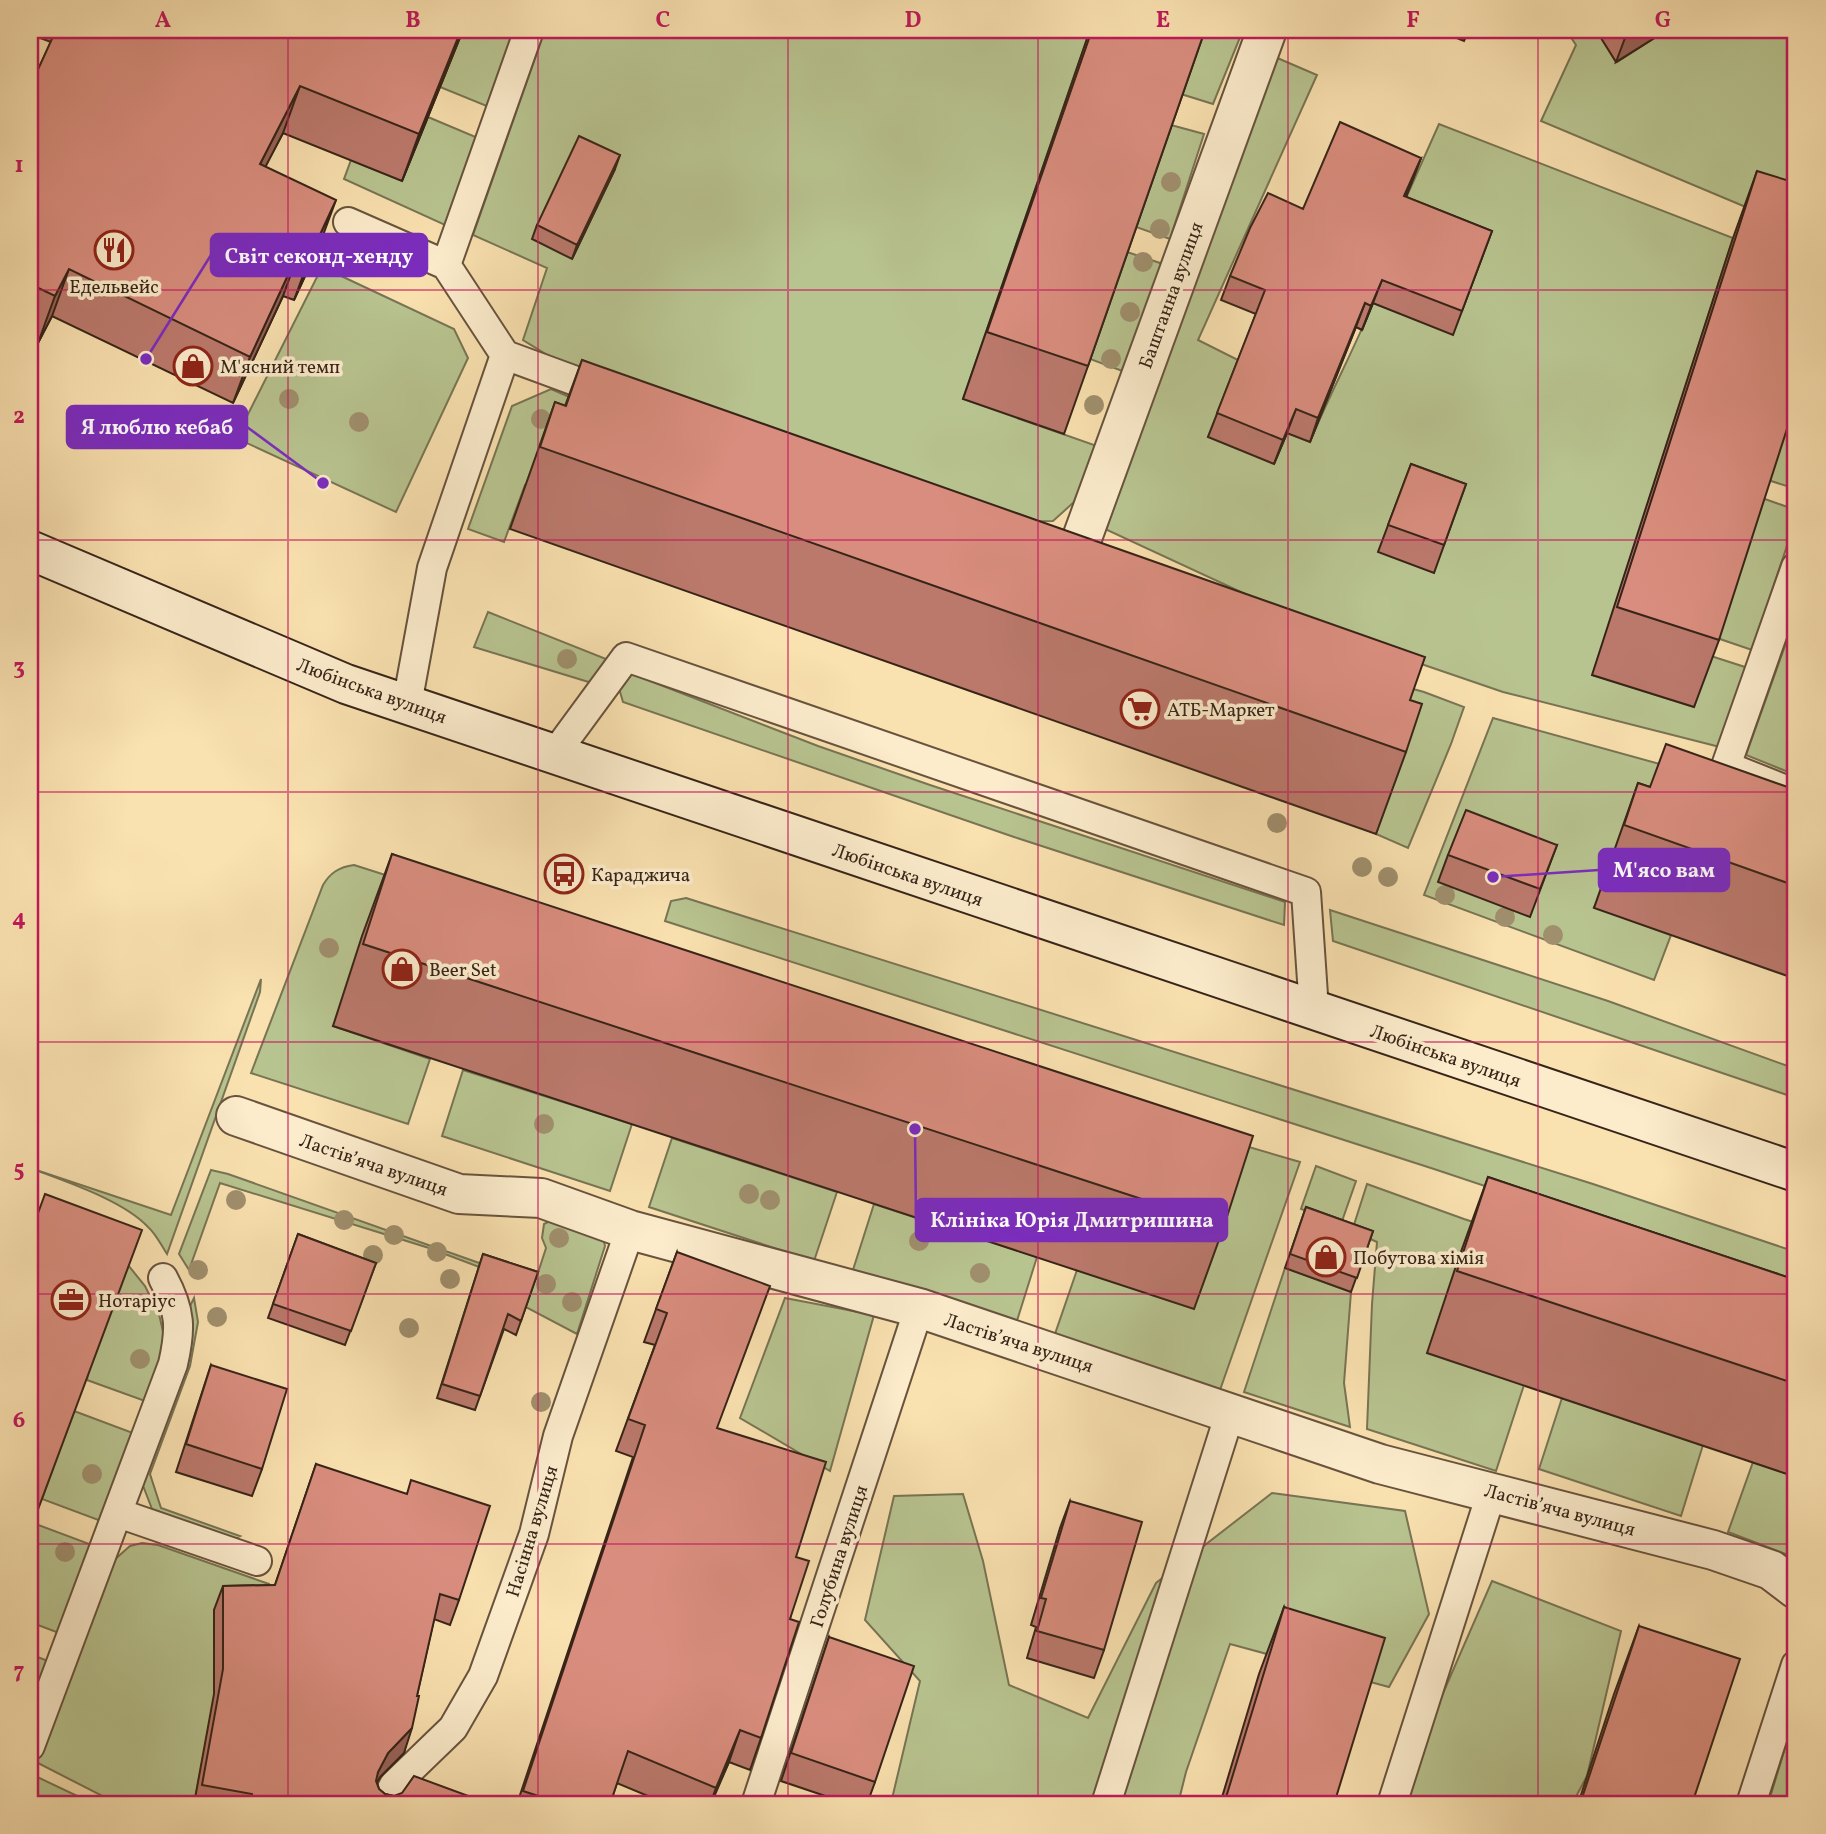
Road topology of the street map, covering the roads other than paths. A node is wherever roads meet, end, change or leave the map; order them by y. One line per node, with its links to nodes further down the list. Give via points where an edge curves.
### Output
1 (529, 30): 4 (lane)
2 (1267, 30): 8 (street, Баштанна вулиця)
3 (348, 222): 4 (lane)
4 (446, 265): 5 (lane)
5 (505, 355): 6 (lane); 10 (lane, via 432,568)
6 (634, 402)
7 (30, 550): 10 (street, Любінська вулиця, via 346,684)
8 (1074, 559)
9 (1796, 567): 12 (lane, via 1726,766)
10 (407, 704): 11 (street, Любінська вулиця)
11 (554, 755): 13 (street, Любінська вулиця); 13 (lane, via 626,657 639,661 1306,892)
12 (1796, 794)
13 (1314, 1010): 15 (street, Любінська вулиця)
14 (236, 1116): 16 (street, Ластівʼяча вулиця, via 460,1194 541,1198)
15 (1796, 1172)
16 (631, 1230): 18 (street, Ластівʼяча вулиця); 26 (lane, Насінна вулиця, via 558,1436 534,1535 483,1676 453,1728 394,1785)
17 (163, 1278): 21 (lane, via 176,1301 180,1336)
18 (919, 1308): 19 (street, Ластівʼяча вулиця); 27 (lane, Голубина вулиця)
19 (1230, 1413): 20 (street, Ластівʼяча вулиця, via 1380,1464); 28 (lane)
20 (1492, 1491): 23 (street, Ластівʼяча вулиця, via 1713,1550 1771,1570); 29 (lane)
21 (118, 1513): 22 (lane); 25 (lane)
22 (257, 1561)
23 (1796, 1589)
24 (1796, 1665): 30 (lane)
25 (30, 1746)
26 (384, 1804)
27 (756, 1804)
28 (1106, 1804)
29 (1392, 1804)
30 (1751, 1804)

